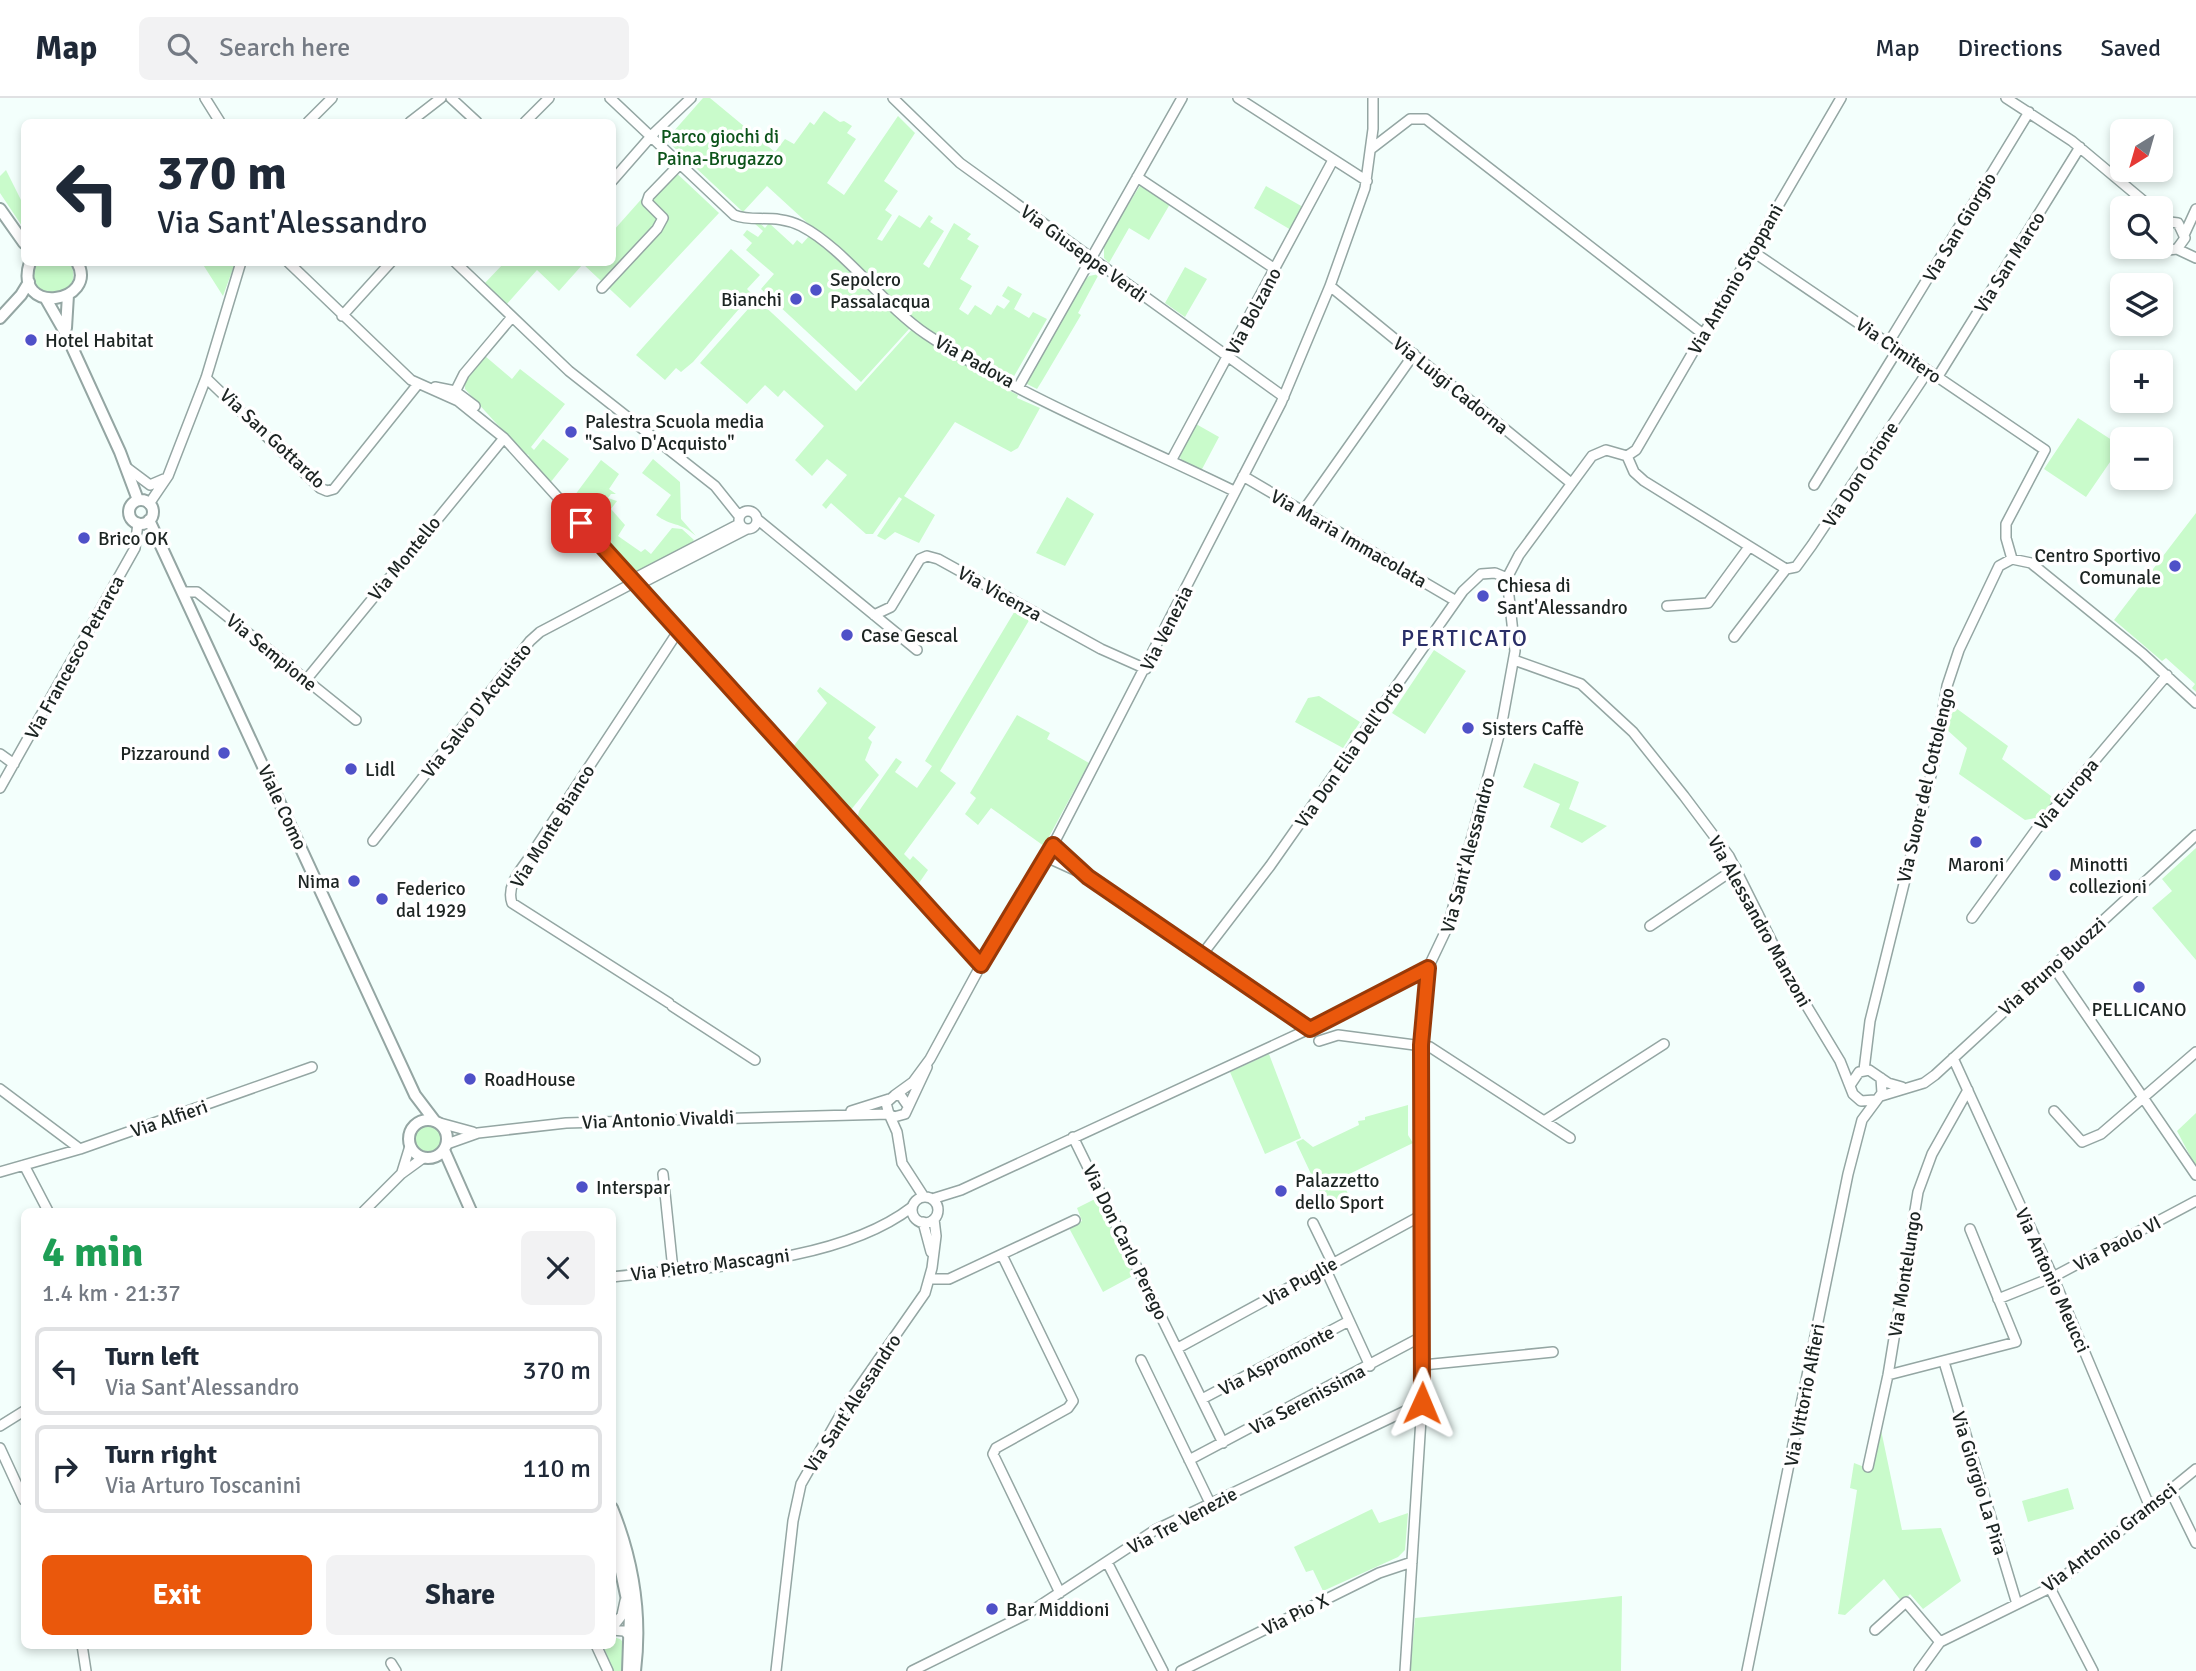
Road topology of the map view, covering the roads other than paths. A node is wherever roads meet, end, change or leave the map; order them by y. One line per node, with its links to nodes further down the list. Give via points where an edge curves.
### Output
1 (331, 98): 16 (street)
2 (441, 98): 17 (street)
3 (451, 98): 18 (street)
4 (550, 98): 19 (street)
5 (610, 98): 20 (street)
6 (691, 98): 20 (street)
7 (893, 98): 39 (street, Via Giuseppe Verdi, via 960,163)
8 (1182, 98): 26 (street)
9 (1238, 98): 23 (street)
10 (1373, 98): 22 (street, Via Venezia)
11 (1841, 98): 37 (street, Via Antonio Stoppani)
12 (2006, 98): 14 (street)
13 (208, 102): 15 (street)
14 (2029, 112): 21 (street); 58 (street, Via San Giorgio)
15 (218, 119)
16 (311, 119)
17 (414, 119)
18 (474, 119)
19 (528, 119)
20 (651, 138): 24 (street); 25 (street)
21 (2080, 147): 28 (street); 63 (street, Via San Marco)
22 (1371, 149): 27 (street, Via Venezia); 57 (street, via 1410,119 1426,119)
23 (1334, 160): 27 (street); 46 (street, Via Bolzano)
24 (679, 165): 49 (street, via 649,196 647,202 663,218 657,229); 66 (street, Via Padova, via 734,215 777,218 804,228 910,322)
25 (616, 177)
26 (1137, 177): 39 (street); 46 (street)
27 (1367, 181): 48 (street, Via Venezia)
28 (2136, 196)
29 (0, 209): 34 (main road)
30 (2195, 210): 31 (street); 33 (street)
31 (2173, 221)
32 (2173, 226): 33 (street)
33 (2185, 235): 36 (street); 38 (street)
34 (21, 236)
35 (2173, 249): 36 (street)
36 (2177, 249): 38 (street)
37 (1752, 251): 57 (street, Via Antonio Stoppani); 58 (street, Via Cimitero)
38 (2196, 257)
39 (1090, 259): 61 (street, Via Giuseppe Verdi); 66 (street)
40 (30, 266): 47 (main road)
41 (80, 266): 50 (main road, via 78,283)
42 (240, 266): 64 (street)
43 (292, 266): 53 (street)
44 (387, 266): 53 (street)
45 (459, 266): 54 (street)
46 (1275, 269): 61 (street, Via Bolzano)
47 (29, 282): 51 (main road); 52 (main road)
48 (1330, 286): 60 (street, Via Luigi Cadorna); 68 (street, Via Venezia)
49 (602, 288)
50 (68, 295): 51 (main road); 56 (main road)
51 (43, 297): 52 (main road); 56 (main road)
52 (10, 308): 55 (main road)
53 (342, 316): 65 (street)
54 (512, 317): 67 (street); 81 (street, via 569,371 715,486)
55 (0, 318)
56 (66, 334): 72 (main road)
57 (1703, 334): 70 (street, Via Antonio Stoppani, via 1636,450)
58 (1889, 342): 59 (street, Via Cimitero)
59 (1898, 349): 62 (street, Via Cimitero); 76 (street)
60 (1414, 354): 75 (street, Via Luigi Cadorna); 79 (street)
61 (1228, 357): 68 (street, Via Giuseppe Verdi); 71 (street, Via Bolzano)
62 (1928, 371): 63 (street, Via Cimitero); 86 (street, Via Don Orione, via 1812,545 1794,568)
63 (1937, 377): 85 (street, Via Cimitero, via 2045,450 2006,524)
64 (206, 378): 65 (street, Via San Gottardo, via 327,491 334,489); 73 (street)
65 (421, 386): 67 (street)
66 (1019, 386): 71 (street, Via Padova)
67 (453, 394): 69 (street, via 474,406)
68 (1284, 397): 74 (street, Via Venezia)
69 (504, 438): 88 (street); 99 (street, Via Montello)
70 (1627, 456): 75 (street, via 1599,452); 84 (street, via 1633,472 1644,481)
71 (1171, 461): 77 (street, Via Padova)
72 (126, 467): 73 (street, via 150,485); 78 (main road)
73 (168, 476): 78 (street)
74 (1242, 476): 77 (street, Via Venezia); 79 (street, Via Maria Immacolata)
75 (1571, 483): 87 (street)
76 (1814, 485)
77 (1234, 491): 97 (street, Via Venezia)
78 (144, 502): 80 (main road, via 152,513); 80 (main road, via 131,504 129,512 132,519)
79 (1303, 511): 90 (street, Via Maria Immacolata)
80 (144, 521): 82 (street, Via Francesco Petrarca); 83 (main road, Viale Como)
81 (747, 523): 88 (street, Via Salvo D'Acquisto); 92 (street, via 771,533)
82 (137, 542): 83 (street, via 152,539); 103 (street, Via Francesco Petrarca)
83 (163, 546): 89 (main road, Viale Como)
84 (1749, 547): 86 (street); 91 (street, via 1708,603)
85 (2012, 559): 98 (street, via 2031,563); 129 (street, Via Suore del Cottolengo, via 1992,576 1949,678 1933,767 1867,1047)
86 (1786, 569): 94 (street, Via Don Orione)
87 (1507, 578): 90 (street, Via Don Elia Dell'Orto, via 1480,574); 96 (street, Via Sant'Alessandro)
88 (635, 582): 93 (street); 106 (street, Via Salvo D'Acquisto, via 530,641)
89 (185, 592): 99 (street, Via Sempione, via 197,592); 134 (main road, Viale Como)
90 (1456, 601): 113 (street, Via Don Elia Dell'Orto, via 1270,866)
91 (1667, 606)
92 (874, 615): 95 (street); 97 (street, Via Vicenza, via 891,607 920,559 927,556)
93 (679, 630): 114 (street); 125 (street, Via Monte Bianco, via 529,858 510,896 512,903)
94 (1734, 637)
95 (917, 650)
96 (1514, 660): 109 (street, Via Alessandro Manzoni, via 1577,681 1622,721); 116 (street, Via Sant'Alessandro, via 1501,728 1448,926)
97 (1146, 669): 107 (street, Via Venezia)
98 (2167, 675): 100 (street); 111 (street, Via Europa, via 2036,830)
99 (306, 680): 101 (street, Via Sempione)
100 (2196, 702)
101 (356, 720)
102 (0, 754): 103 (street)
103 (13, 764): 104 (street, Via Francesco Petrarca)
104 (0, 788)
105 (2196, 835): 115 (street, Via Bruno Buozzi)
106 (373, 841)
107 (1053, 845): 108 (street, Via Venezia); 110 (street)
108 (1046, 857): 110 (street); 114 (street, Via Venezia)
109 (1735, 868): 112 (street); 127 (street, Via Alessandro Manzoni, via 1791,980)
110 (1088, 877): 113 (street)
111 (1972, 918)
112 (1650, 926)
113 (1201, 956): 117 (street)
114 (981, 965): 126 (street, Via Venezia)
115 (2053, 966): 124 (street, Via Bruno Buozzi); 136 (street)
116 (1428, 968): 118 (street); 122 (street)
117 (1287, 1016): 118 (street); 119 (street)
118 (1310, 1029): 119 (street)
119 (1296, 1035): 149 (street)
120 (1319, 1041): 122 (street, via 1338,1035)
121 (1664, 1044): 144 (street)
122 (1421, 1045): 144 (street, via 1435,1049); 167 (street)
123 (2196, 1052): 136 (street)
124 (1953, 1058): 131 (street, Via Bruno Buozzi, via 1924,1083); 133 (street, Via Antonio Meucci)
125 (755, 1059)
126 (930, 1059): 135 (street, Via Venezia, via 913,1082); 139 (street, Via Venezia)
127 (1840, 1061): 129 (street); 130 (street, Via Alessandro Manzoni)
128 (312, 1067): 153 (street, Via Alfieri)
129 (1870, 1073): 130 (street); 131 (street); 137 (street, via 1883,1088)
130 (1851, 1084): 138 (street)
131 (1904, 1087): 137 (street, Via Bruno Buozzi)
132 (0, 1089): 153 (street)
133 (1968, 1090): 179 (street, Via Antonio Meucci); 190 (street, Via Montelungo, via 1932,1154 1918,1192)
134 (415, 1095): 145 (main road, Viale Como); 146 (main road)
135 (892, 1097): 139 (street, via 901,1096); 141 (street, via 886,1109); 142 (street)
136 (2145, 1097): 140 (street, via 2101,1134 2082,1142); 159 (street)
137 (1877, 1099): 138 (street); 143 (street, Via Vittorio Alfieri)
138 (1861, 1101): 143 (street, Via Vittorio Alfieri)
139 (906, 1110): 141 (street, via 894,1117); 147 (street, Via Venezia)
140 (2054, 1111)
141 (889, 1114): 142 (street, Via Antonio Vivaldi); 147 (street)
142 (839, 1115): 148 (street, Via Antonio Vivaldi, via 580,1122)
143 (1862, 1120): 228 (street, Via Vittorio Alfieri, via 1847,1174)
144 (1544, 1121): 150 (street)
145 (437, 1122): 146 (main road, via 426,1119); 148 (street); 152 (main road, via 445,1129)
146 (413, 1127): 151 (main road)
147 (897, 1132): 162 (street, via 899,1155)
148 (478, 1133): 152 (street)
149 (1073, 1137): 161 (street); 184 (street, Via Don Carlo Perego)
150 (1570, 1138)
151 (410, 1146): 154 (main road); 157 (street)
152 (446, 1147): 154 (main road, via 438,1156); 160 (main road)
153 (80, 1149): 155 (street, Via Alfieri)
154 (423, 1158): 157 (street); 160 (main road)
155 (24, 1165): 156 (street, Via Alfieri); 164 (street)
156 (0, 1172)
157 (401, 1174): 165 (street)
158 (663, 1174): 177 (street)
159 (2196, 1175)
160 (455, 1178): 166 (main road)
161 (961, 1189): 162 (street); 168 (street)
162 (921, 1201): 168 (street); 170 (street, Via Sant'Alessandro); 172 (street, Via Pietro Mascagni)
163 (2196, 1201): 179 (street, Via Paolo VI)
164 (46, 1208)
165 (367, 1208)
166 (470, 1208)
167 (1422, 1214): 175 (street, Via Puglie); 183 (street)
168 (936, 1215): 170 (street, Via Pietro Mascagni); 176 (street, Via Sant'Alessandro)
169 (1075, 1220): 174 (street)
170 (920, 1221): 172 (street, Via Pietro Mascagni); 176 (street, Via Sant'Alessandro)
171 (1313, 1223): 175 (street)
172 (888, 1224): 177 (street, Via Pietro Mascagni, via 788,1255)
173 (1970, 1229): 181 (street)
174 (1002, 1255): 180 (street, via 949,1279); 211 (street, via 1073,1398 1068,1408 996,1448 993,1454)
175 (1329, 1266): 182 (street); 184 (street, Via Puglie)
176 (932, 1268): 180 (street, Via Sant'Alessandro)
177 (673, 1270): 178 (street, Via Pietro Mascagni)
178 (616, 1277)
179 (2053, 1277): 181 (street, Via Paolo VI); 203 (street, Via Antonio Meucci)
180 (930, 1279): 223 (street, Via Sant'Alessandro, via 918,1304 835,1422 800,1484)
181 (1998, 1299): 187 (street, via 2016,1342)
182 (1349, 1321): 188 (street); 191 (street, Via Aspromonte)
183 (1423, 1336): 188 (street, Via Serenissima); 189 (street)
184 (1178, 1348): 191 (street, Via Don Carlo Perego)
185 (1553, 1352): 189 (street)
186 (1141, 1360): 197 (street)
187 (1944, 1362): 190 (street); 212 (street, Via Giorgio La Pira)
188 (1370, 1366): 195 (street, Via Serenissima)
189 (1423, 1366): 192 (street)
190 (1888, 1375): 198 (street, Via Montelungo)
191 (1202, 1399): 195 (street, Via Don Carlo Perego)
192 (1422, 1403): 202 (street, Via Tre Venezie); 208 (street)
193 (21, 1413): 194 (street)
194 (0, 1426)
195 (1223, 1443): 197 (street, Via Serenissima)
196 (0, 1448): 201 (street)
197 (1189, 1460): 202 (street)
198 (1868, 1467)
199 (2196, 1469): 200 (street, Via Antonio Gramsci)
200 (2170, 1490): 203 (street, Via Antonio Gramsci); 205 (street)
201 (21, 1494)
202 (1210, 1503): 207 (street, Via Tre Venezie, via 1152,1532)
203 (2149, 1505): 209 (street, Via Antonio Gramsci)
204 (616, 1522): 220 (main road, via 634,1584 638,1621)
205 (2196, 1543)
206 (616, 1547): 210 (main road)
207 (1107, 1562): 211 (street, Via Tre Venezie); 225 (street)
208 (1412, 1562): 226 (street, Via Pio X, via 1379,1573); 227 (street)
209 (2050, 1588): 212 (street, Via Antonio Gramsci); 230 (street)
210 (626, 1592): 213 (street); 216 (main road)
211 (1060, 1593): 224 (street, Via Tre Venezie)
212 (2017, 1604): 217 (street, Via Antonio Gramsci)
213 (616, 1623)
214 (616, 1630): 216 (street)
215 (1875, 1630): 217 (street, via 1906,1602)
216 (630, 1635): 220 (main road)
217 (1940, 1642): 229 (street, Via Antonio Gramsci)
218 (83, 1649): 221 (street)
219 (598, 1649): 222 (street)
220 (633, 1669)
221 (86, 1671)
222 (608, 1671)
223 (775, 1671)
224 (912, 1671)
225 (1163, 1671)
226 (1181, 1671)
227 (1405, 1671)
228 (1747, 1671)
229 (1919, 1671)
230 (2093, 1671)

